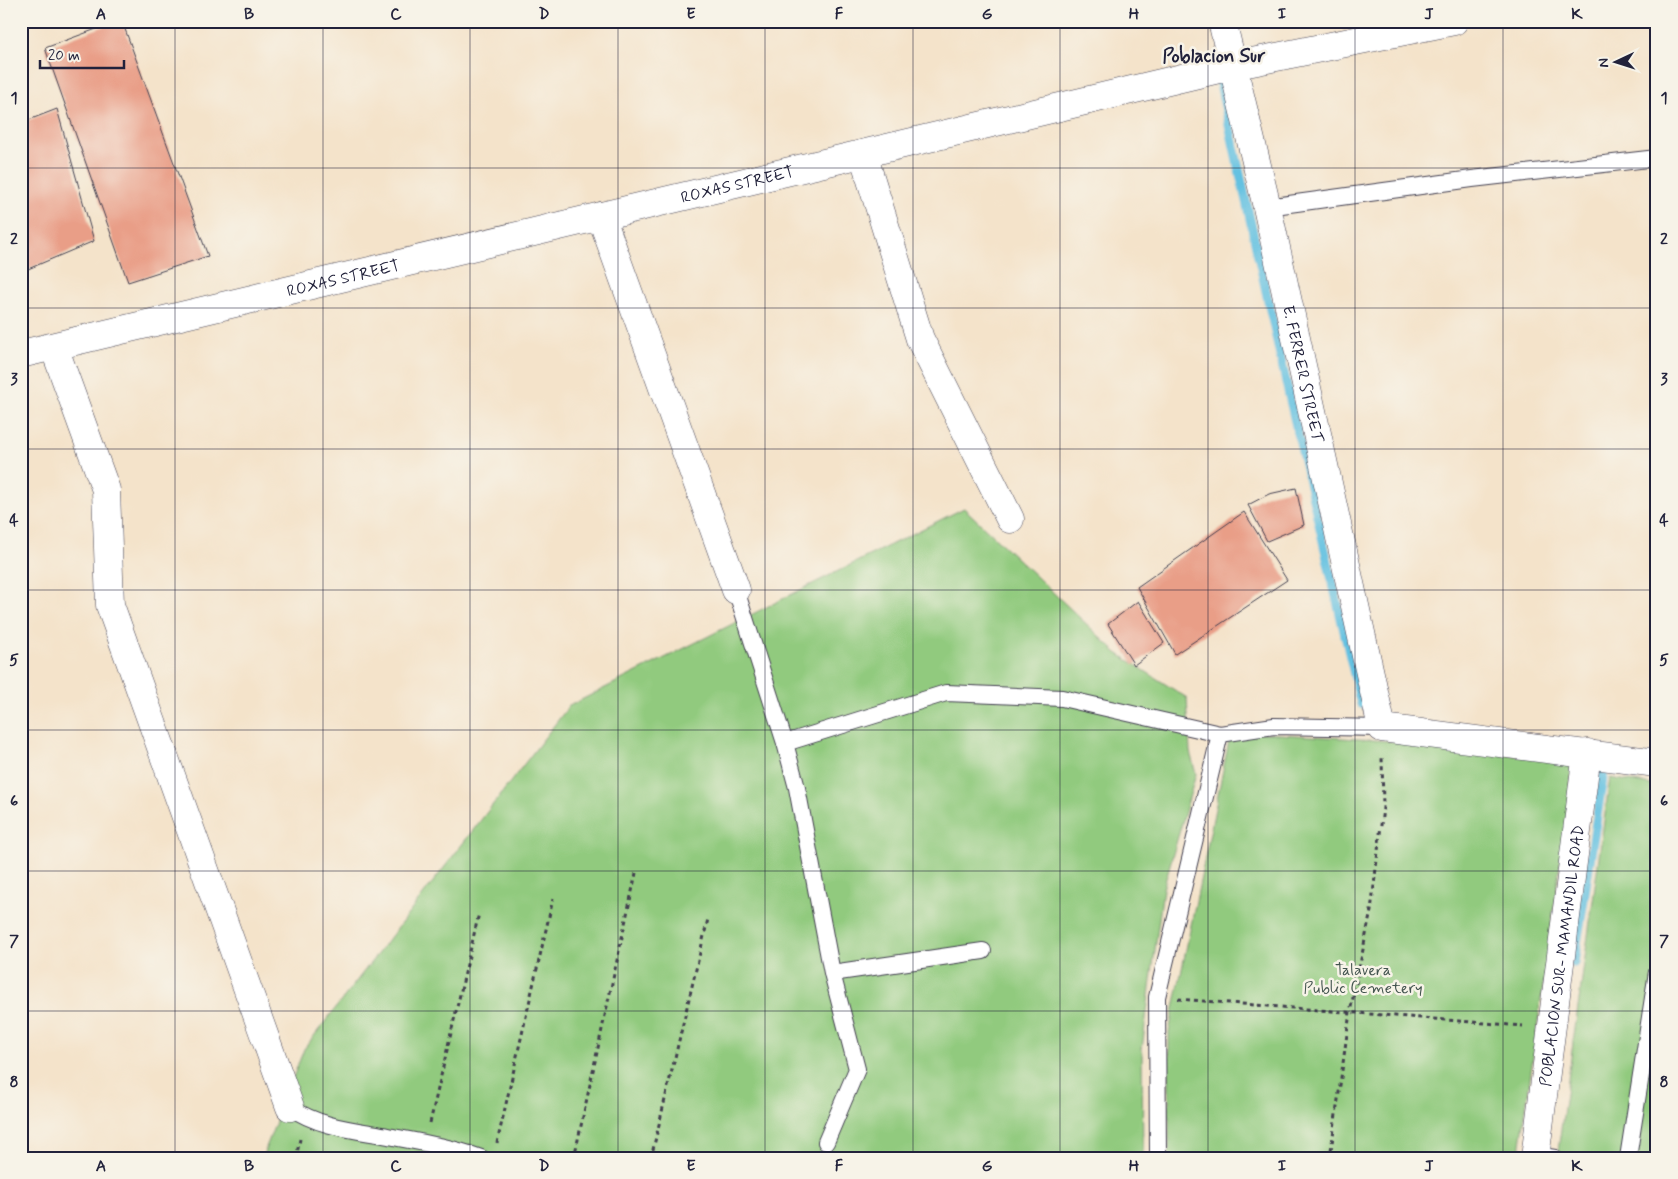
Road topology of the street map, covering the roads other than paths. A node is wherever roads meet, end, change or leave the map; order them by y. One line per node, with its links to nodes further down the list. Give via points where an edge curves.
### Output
1 (1222, 21): 3 (street, E. FERRER STREET)
2 (1454, 21): 3 (street, ROXAS STREET)
3 (1232, 66): 4 (street, ROXAS STREET); 6 (street, E. FERRER STREET)
4 (863, 154): 7 (street, ROXAS STREET); 10 (street, via 920,339)
5 (1657, 158): 6 (lane)
6 (1266, 207): 12 (street, E. FERRER STREET)
7 (602, 216): 8 (street, ROXAS STREET); 11 (street)
8 (54, 347): 9 (street, ROXAS STREET); 20 (street, via 106,490 110,605)
9 (21, 354)
10 (1010, 519)
11 (736, 590): 14 (lane)
12 (1382, 728): 13 (lane, via 1274,726); 15 (street)
13 (1220, 734): 14 (lane, via 1062,698 946,693); 24 (lane, via 1158,997)
14 (784, 743): 19 (lane, via 796,788)
15 (1587, 753): 16 (street); 22 (street, POBLACION SUR- MAMANDIL ROAD)
16 (1657, 763)
17 (983, 950): 19 (lane)
18 (1657, 972): 25 (lane)
19 (832, 973): 21 (lane, via 858,1069)
20 (290, 1106): 23 (lane, via 304,1117 347,1129 457,1149)
21 (826, 1142)
22 (1542, 1157)
23 (481, 1158)
24 (1158, 1158)
25 (1628, 1158)

